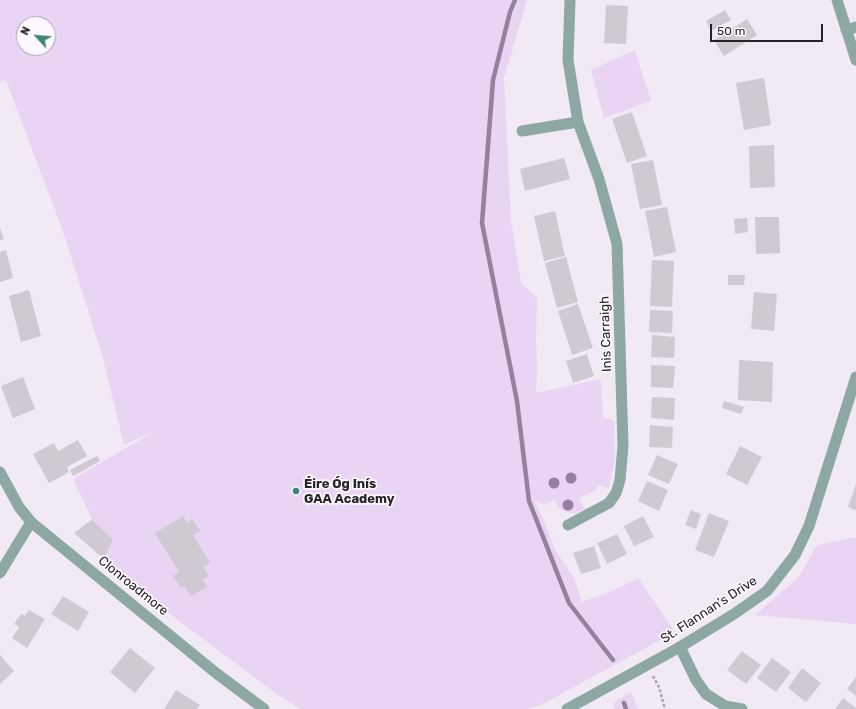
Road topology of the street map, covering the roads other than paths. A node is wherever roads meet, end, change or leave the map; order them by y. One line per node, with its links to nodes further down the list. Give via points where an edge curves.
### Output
1 (570, 0): 5 (street, Inis Carraigh, via 568,60)
2 (837, 0): 3 (street)
3 (851, 28): 4 (street)
4 (856, 60)
5 (578, 122): 6 (street); 10 (street, Inis Carraigh, via 599,179 617,244 623,446 620,480 616,493 609,503)
6 (522, 131)
7 (856, 377): 12 (street, St. Flannan's Drive, via 809,526 795,555 767,592)
8 (0, 472): 9 (street, Clonroadmore, via 19,507)
9 (31, 522): 11 (street); 13 (street, Clonroadmore)
10 (568, 525)
11 (0, 573)
12 (680, 647): 14 (street, St. Flannan's Drive); 15 (street, via 706,694 725,706)
13 (264, 709)
14 (567, 709)
15 (742, 709)

